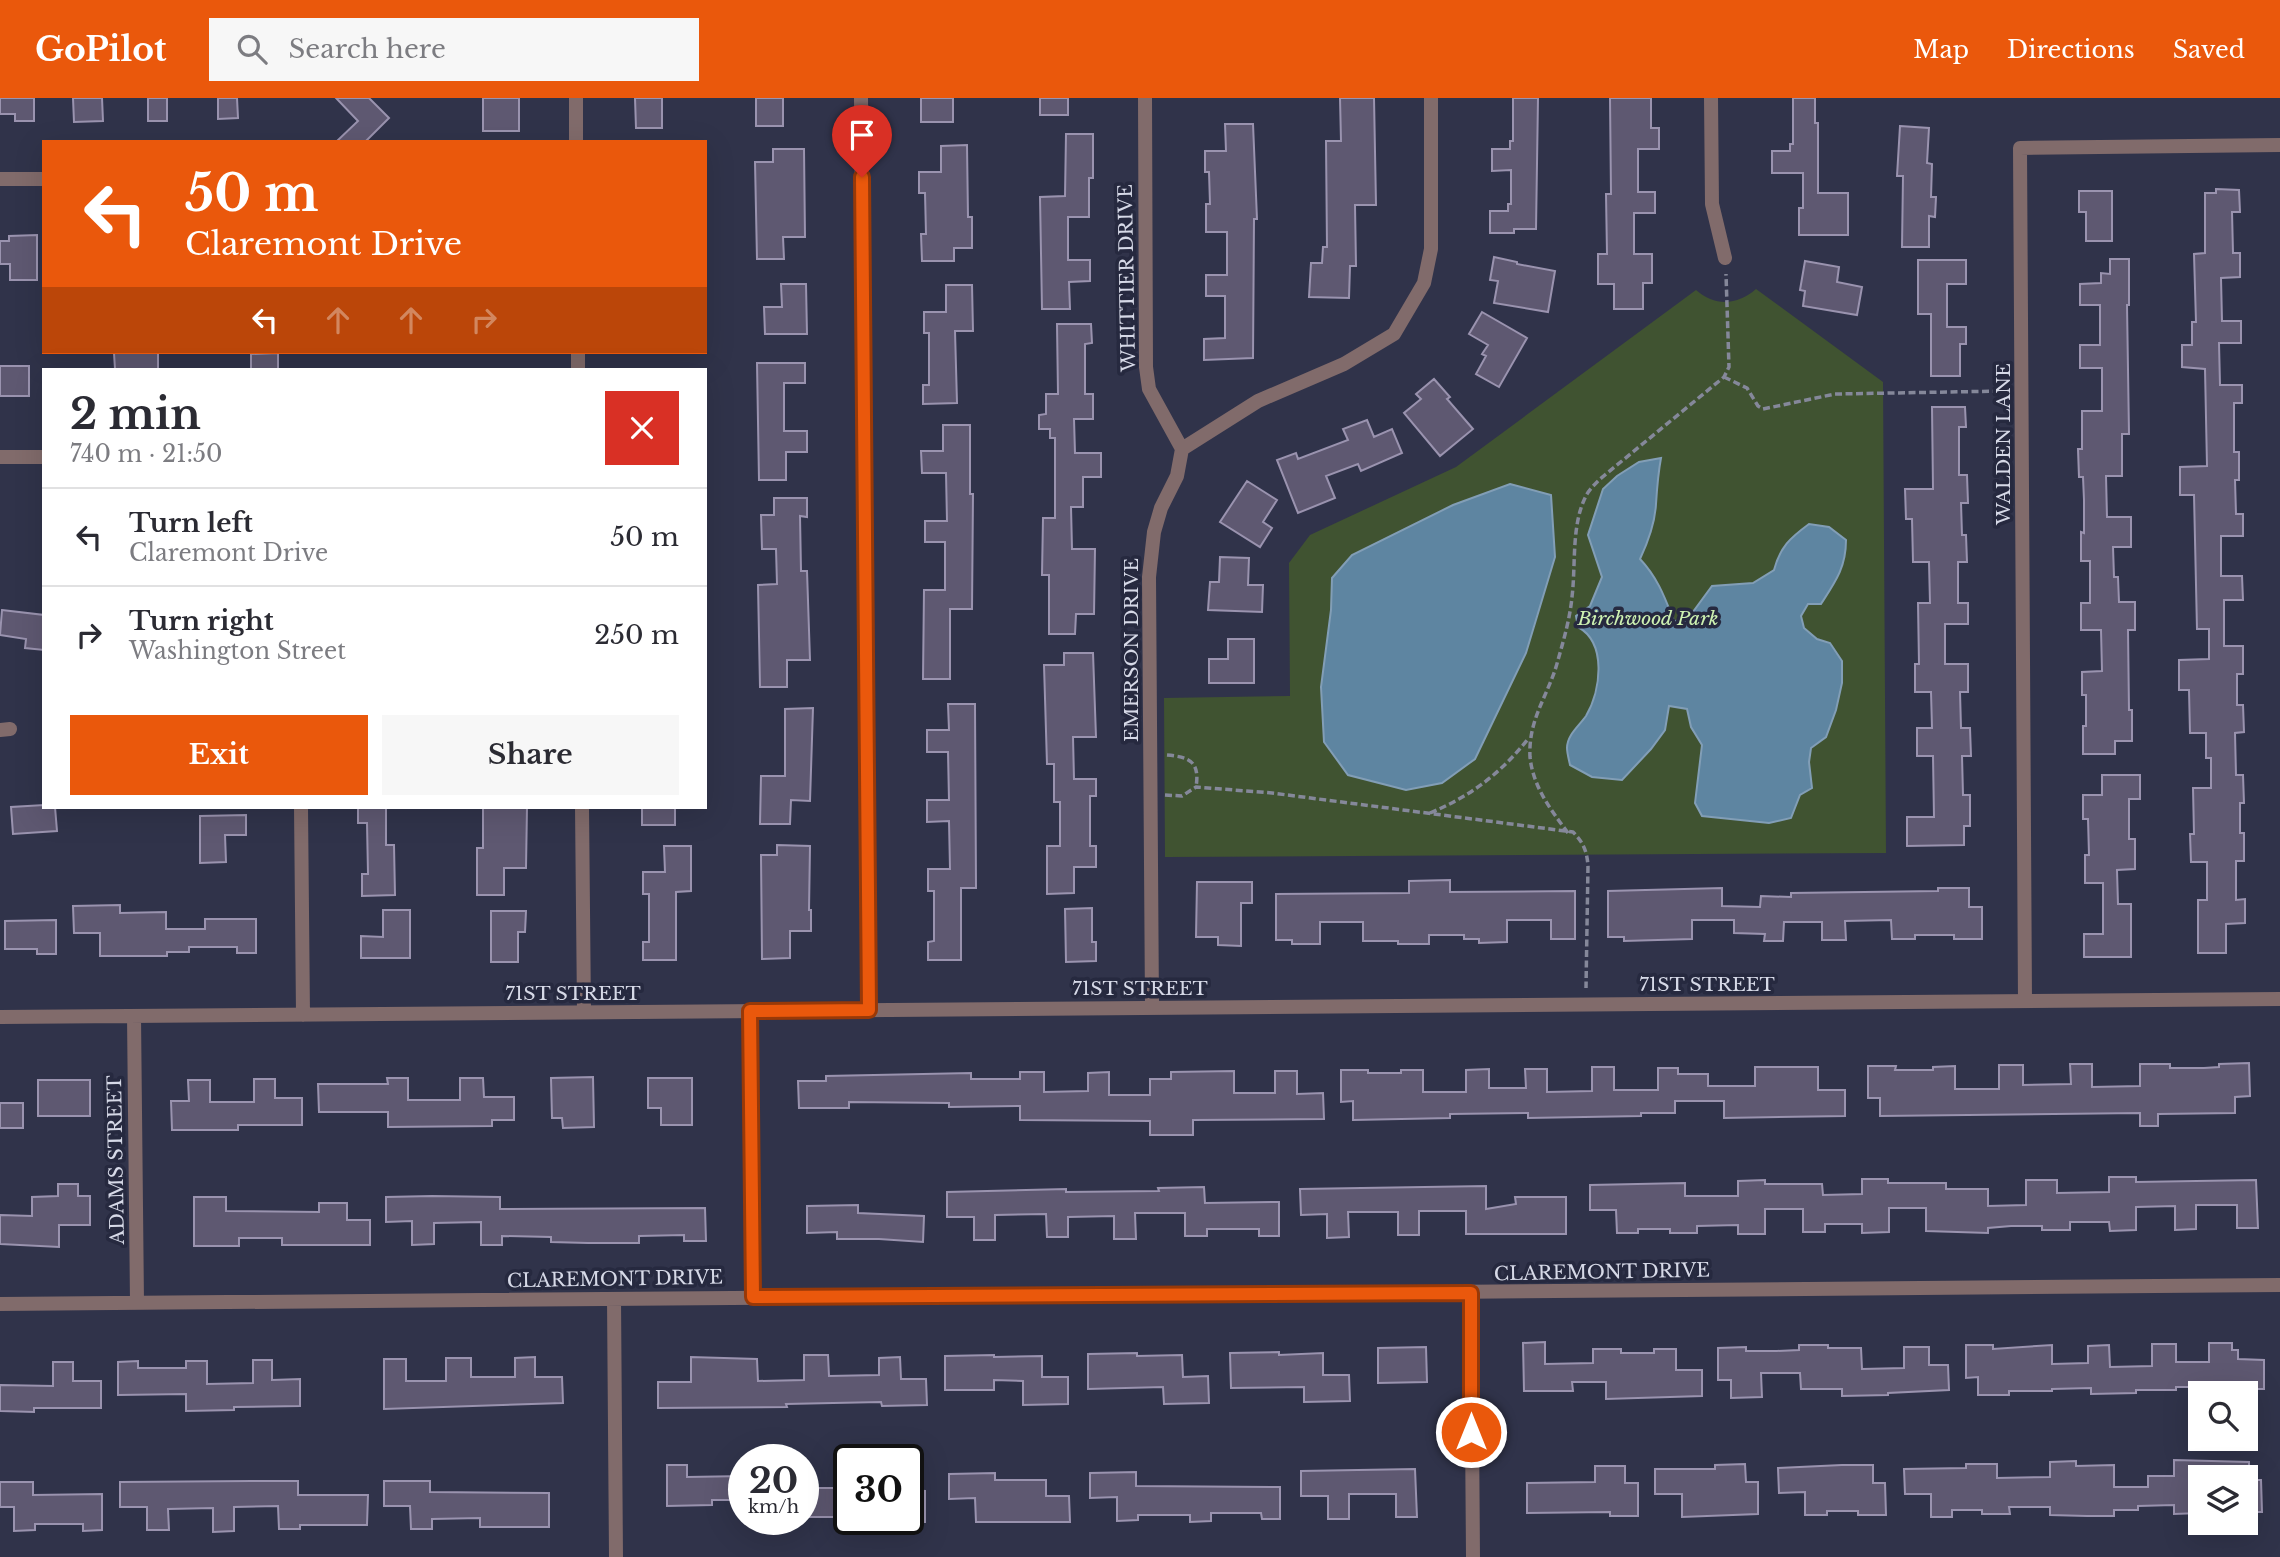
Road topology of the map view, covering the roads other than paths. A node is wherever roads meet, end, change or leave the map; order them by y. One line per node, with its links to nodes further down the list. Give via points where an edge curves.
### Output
1 (576, 98): 6 (street)
2 (862, 98): 19 (street)
3 (1145, 98): 11 (street, WHITTIER DRIVE, via 1146,367 1149,389)
4 (1431, 98): 11 (street, via 1429,266 1418,296 1394,334 1344,365 1258,401)
5 (1711, 98): 10 (street, via 1712,204)
6 (576, 140)
7 (2280, 145): 17 (street, WALDEN LANE, via 2020,148)
8 (42, 178): 9 (street)
9 (0, 179)
10 (1726, 258)
11 (1182, 449): 18 (street, EMERSON DRIVE, via 1151,546 1149,577)
12 (0, 457): 13 (street)
13 (42, 457)
14 (301, 809): 22 (street)
15 (582, 809): 21 (street)
16 (2280, 999): 17 (street, 71ST STREET)
17 (2025, 1001): 18 (street, 71ST STREET)
18 (1152, 1007): 19 (street, 71ST STREET)
19 (869, 1010): 20 (street, 71ST STREET)
20 (750, 1011): 21 (street, 71ST STREET); 27 (street)
21 (584, 1012): 22 (street, 71ST STREET)
22 (303, 1015): 23 (street, 71ST STREET)
23 (134, 1016): 24 (street, 71ST STREET); 29 (street, ADAMS STREET)
24 (0, 1017)
25 (2280, 1285): 26 (street, CLAREMONT DRIVE)
26 (1471, 1293): 27 (street, CLAREMONT DRIVE); 32 (street)
27 (753, 1297): 28 (street, CLAREMONT DRIVE)
28 (614, 1299): 29 (street, CLAREMONT DRIVE); 31 (street)
29 (137, 1303): 30 (street, CLAREMONT DRIVE)
30 (0, 1304)
31 (616, 1557)
32 (1473, 1557)

